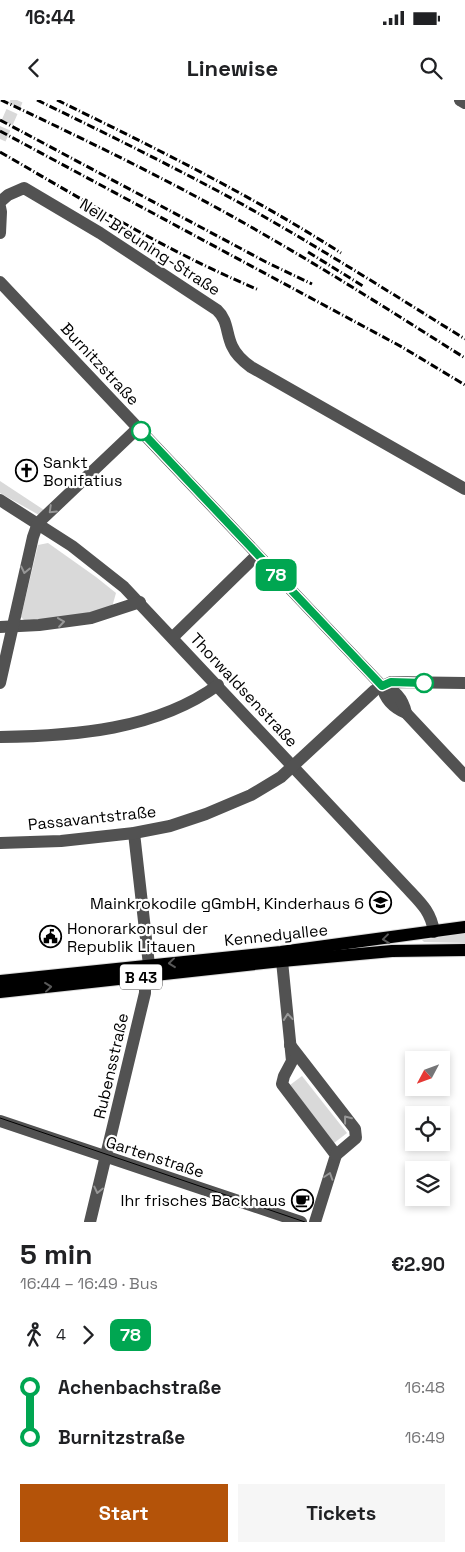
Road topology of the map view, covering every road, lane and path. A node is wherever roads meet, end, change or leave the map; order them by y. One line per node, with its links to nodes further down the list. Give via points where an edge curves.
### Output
1 (460, 100): 2 (street)
2 (465, 103)
3 (0, 202): 8 (street, Nell-Breuning-Straße, via 24,188 100,233 217,310 226,322 232,348 243,361)
4 (0, 207): 5 (street)
5 (0, 233)
6 (0, 283): 7 (street, Burnitzstraße)
7 (138, 428): 10 (street, one-way to 10); 11 (street, Burnitzstraße)
8 (465, 489)
9 (0, 500): 10 (street, Thorwaldsenstraße)
10 (38, 523): 12 (street, Thorwaldsenstraße, via 100,566); 13 (street, one-way to 13)
11 (257, 555): 14 (street); 18 (street, Burnitzstraße)
12 (140, 602): 13 (street, one-way to 12, via 91,618); 14 (street, Thorwaldsenstraße)
13 (6, 627): 15 (street)
14 (173, 637): 17 (street, Thorwaldsenstraße)
15 (0, 683)
16 (465, 683): 18 (street, via 391,682)
17 (218, 685): 19 (street, via 178,709 141,721 82,732); 20 (street, Thorwaldsenstraße)
18 (382, 686): 20 (street, Passavantstraße); 21 (street, Burnitzstraße, via 384,695 396,709 406,713)
19 (0, 737)
20 (293, 767): 22 (street, Passavantstraße, via 272,783 220,808 170,826); 25 (street, Thorwaldsenstraße, via 428,911)
21 (465, 776)
22 (134, 833): 23 (street, Passavantstraße, via 61,841); 30 (street, Rubensstraße)
23 (0, 843)
24 (465, 927): 25 (main road, Kennedyallee / B 43)
25 (434, 932): 30 (main road, Kennedyallee / B 43, one-way to 30)
26 (442, 950): 27 (main road, Kennedyallee / B 43); 28 (main road); 29 (main road, Kennedyallee / B 43)
27 (465, 950)
28 (465, 958)
29 (282, 961): 30 (main road, Kennedyallee / B 43); 33 (street, one-way to 29)
30 (147, 971): 31 (main road, Kennedyallee / B 43); 32 (main road, Kennedyallee / B 43, one-way to 30); 36 (street, Rubensstraße, via 145,993)
31 (0, 981)
32 (0, 992)
33 (290, 1044): 35 (street, via 292,1061 282,1081 284,1087); 35 (street, one-way to 33, via 356,1138 355,1129)
34 (0, 1121): 36 (street, Gartenstraße)
35 (336, 1155): 39 (street, one-way to 35)
36 (105, 1157): 37 (street, Rubensstraße, one-way to 37); 38 (street, Gartenstraße)
37 (90, 1222)
38 (301, 1222)
39 (315, 1222)

